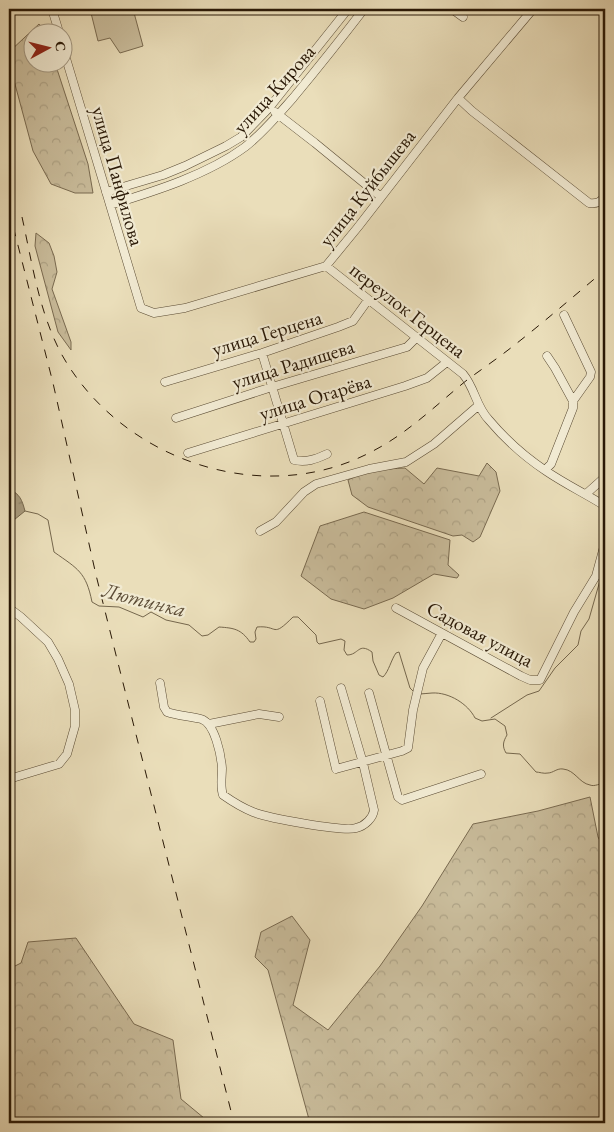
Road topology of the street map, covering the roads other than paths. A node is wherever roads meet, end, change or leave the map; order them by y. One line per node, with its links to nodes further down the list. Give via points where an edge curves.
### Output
1 (52, 9): 7 (street)
2 (348, 9): 10 (street, улица Кирова)
3 (364, 9): 11 (street, улица Кирова)
4 (452, 9): 6 (street)
5 (533, 9): 9 (street, улица Куйбышева)
6 (463, 17)
7 (56, 22)
8 (70, 72): 12 (street, улица Панфилова)
9 (458, 98): 13 (street, via 589,203); 14 (street, улица Куйбышева)
10 (269, 108): 11 (street); 12 (street, улица Кирова, via 241,137 226,146 163,175)
11 (278, 114): 14 (street); 15 (street, улица Кирова, via 256,138 208,168 167,187)
12 (106, 192): 15 (street, улица Панфилова)
13 (605, 196)
14 (381, 198): 16 (street, улица Куйбышева)
15 (110, 206): 18 (street, улица Панфилова, via 141,308)
16 (326, 266): 17 (street, переулок Герцена); 18 (street, улица Куйбышева, via 185,308)
17 (368, 300): 20 (street, переулок Герцена); 21 (street, улица Герцена, via 353,321)
18 (147, 312)
19 (564, 315): 26 (street, via 591,372)
20 (417, 336): 23 (street, переулок Герцена); 25 (street, улица Радищева, via 407,347)
21 (262, 353): 24 (street, улица Герцена); 25 (street)
22 (547, 356): 26 (street)
23 (447, 362): 27 (street, переулок Герцена, via 468,380); 29 (street, улица Огарёва, via 427,378)
24 (166, 382)
25 (272, 387): 28 (street, улица Радищева); 29 (street)
26 (573, 401): 32 (street, via 551,464)
27 (479, 405): 32 (street, via 512,443); 36 (street, via 434,444 406,462 316,484 276,522)
28 (176, 418)
29 (282, 424): 30 (street, улица Огарёва); 31 (street, via 294,460 312,460)
30 (188, 453)
31 (327, 454)
32 (545, 470): 34 (street)
33 (605, 478): 34 (street)
34 (586, 494): 35 (street)
35 (604, 505): 39 (street, Садовая улица, via 605,542 596,576 540,680 530,680)
36 (260, 531)
37 (9, 608): 49 (street, via 48,642 58,659 69,684 75,726 67,754 59,764)
38 (396, 608): 39 (street, Садовая улица)
39 (442, 633): 46 (street, via 423,668 408,748)
40 (160, 682): 45 (street, via 166,712)
41 (341, 688): 47 (street)
42 (369, 693): 46 (street)
43 (320, 701): 47 (street, via 336,768)
44 (279, 717): 45 (street, via 259,714)
45 (209, 724): 47 (street, via 222,765 223,795 265,816 356,828 368,821 374,810)
46 (386, 756): 47 (street); 48 (street, via 398,797 402,800)
47 (363, 763)
48 (481, 774)
49 (9, 779)

